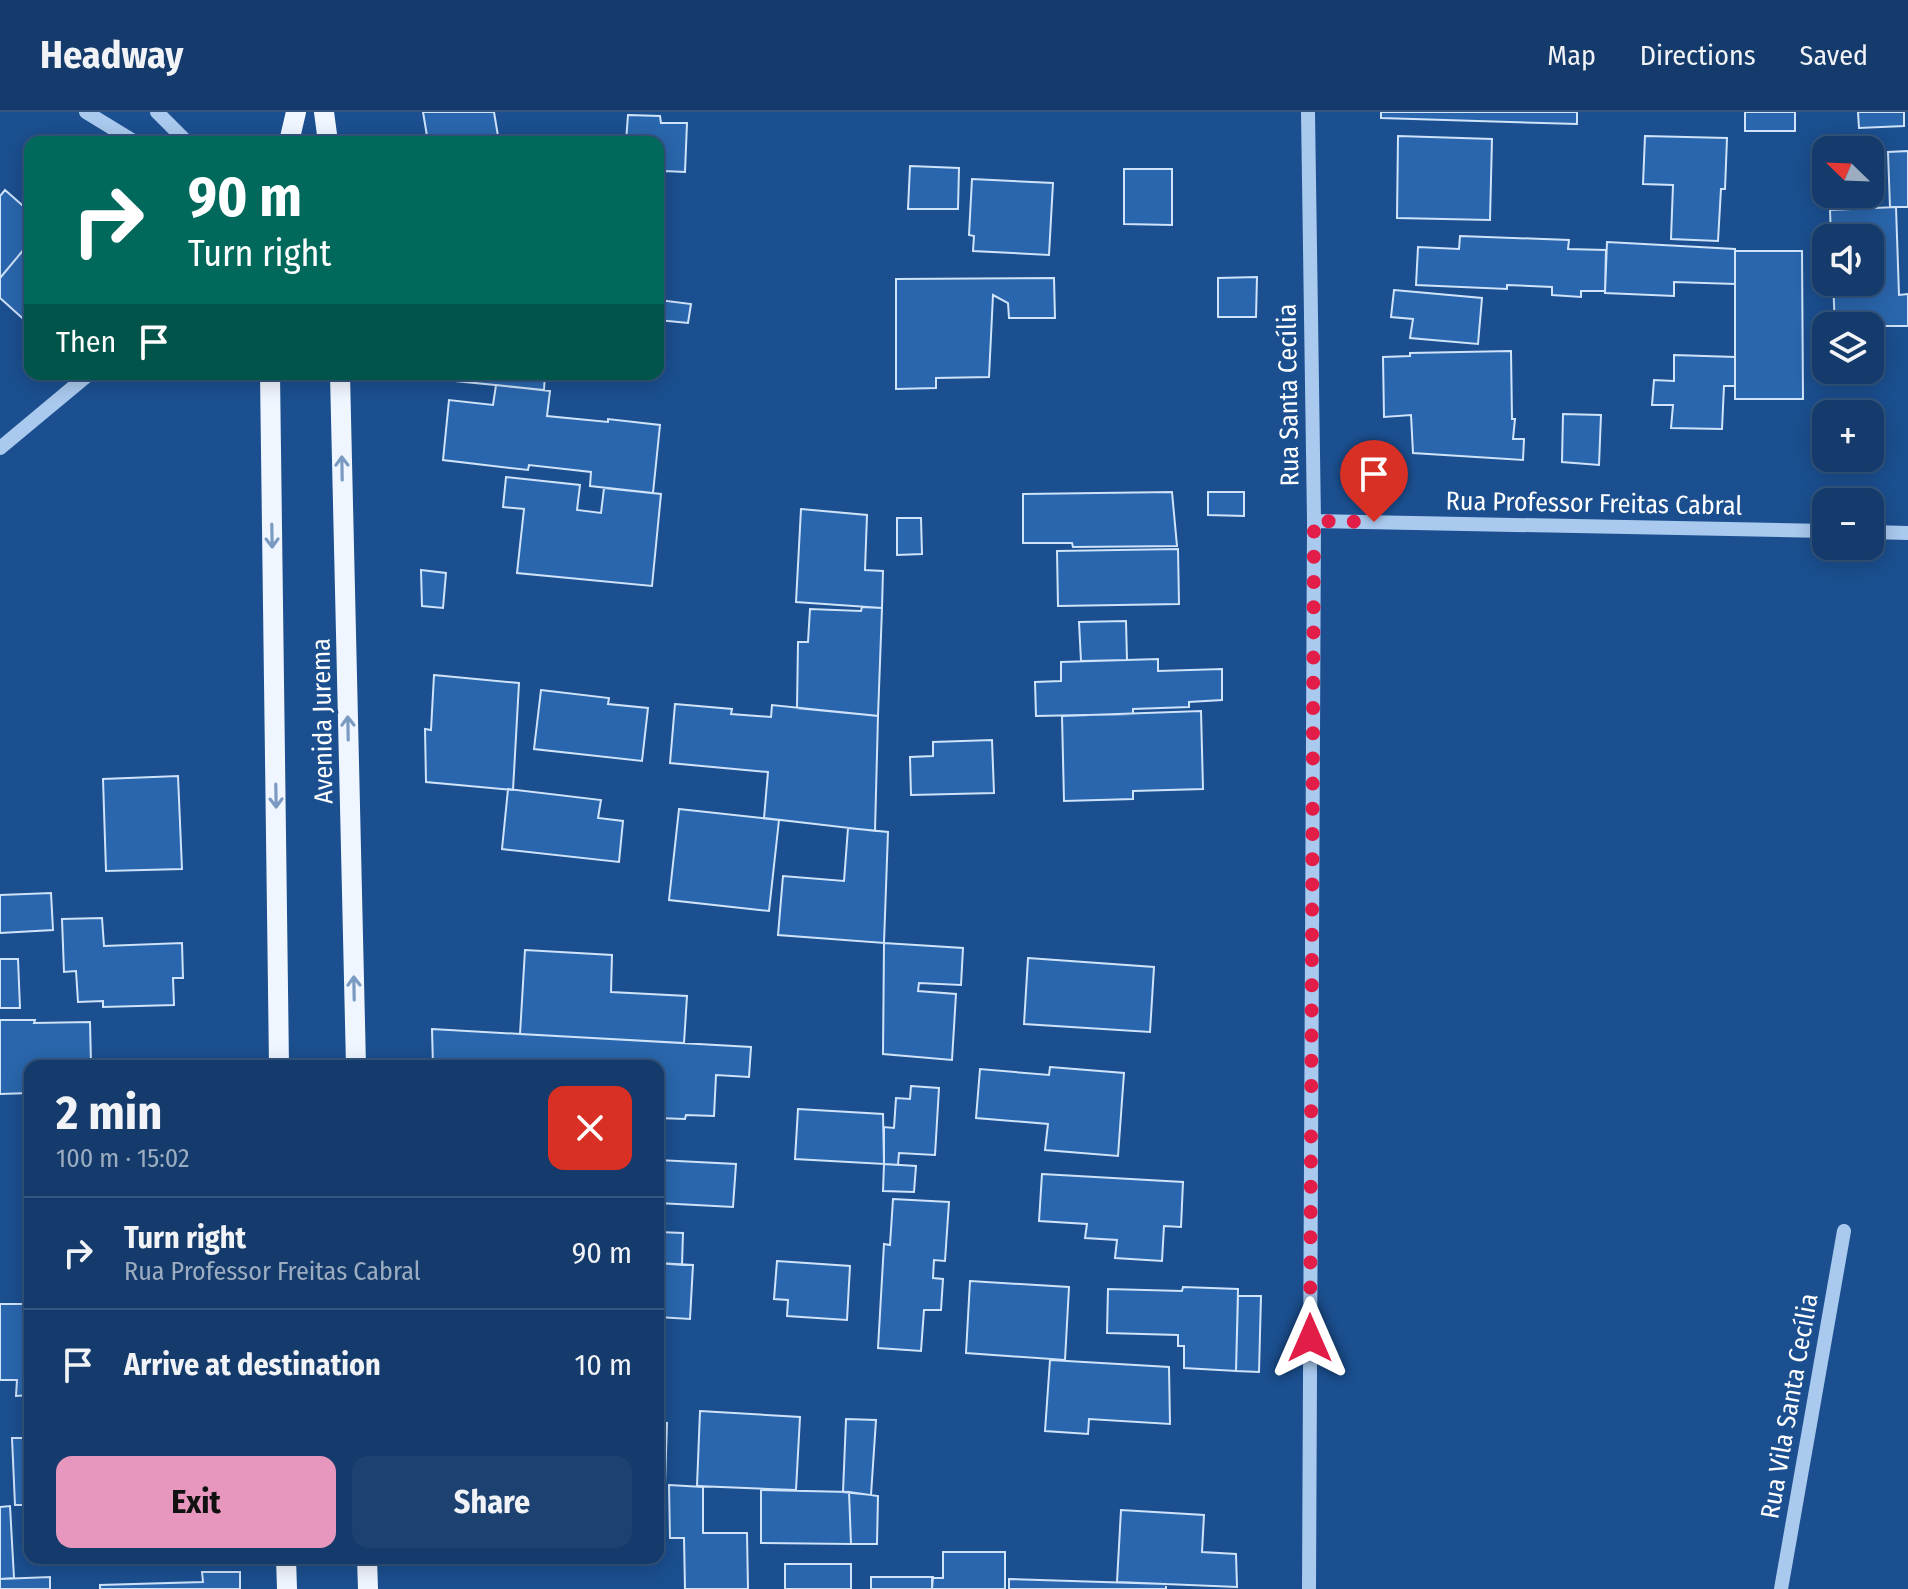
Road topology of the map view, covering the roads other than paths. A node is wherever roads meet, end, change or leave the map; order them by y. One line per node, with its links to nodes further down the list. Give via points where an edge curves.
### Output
1 (86, 112): 6 (street)
2 (157, 112): 7 (street)
3 (296, 112): 8 (main road)
4 (324, 112): 9 (main road)
5 (1308, 112): 14 (street, Rua Santa Cecília)
6 (125, 136)
7 (181, 136)
8 (290, 136)
9 (327, 136)
10 (82, 380): 13 (street)
11 (270, 380): 18 (main road, Avenida Jurema, one-way to 18)
12 (340, 380): 19 (main road, Avenida Jurema, one-way to 12)
13 (0, 448)
14 (1314, 521): 15 (street, Rua Professor Freitas Cabral); 25 (street, Rua Santa Cecília)
15 (1812, 531)
16 (1884, 532): 17 (street)
17 (1908, 533)
18 (279, 1060)
19 (356, 1060)
20 (1844, 1231): 26 (street, Rua Vila Santa Cecília)
21 (286, 1564): 23 (main road)
22 (367, 1564): 24 (main road)
23 (287, 1589)
24 (368, 1589)
25 (1309, 1589)
26 (1781, 1589)

